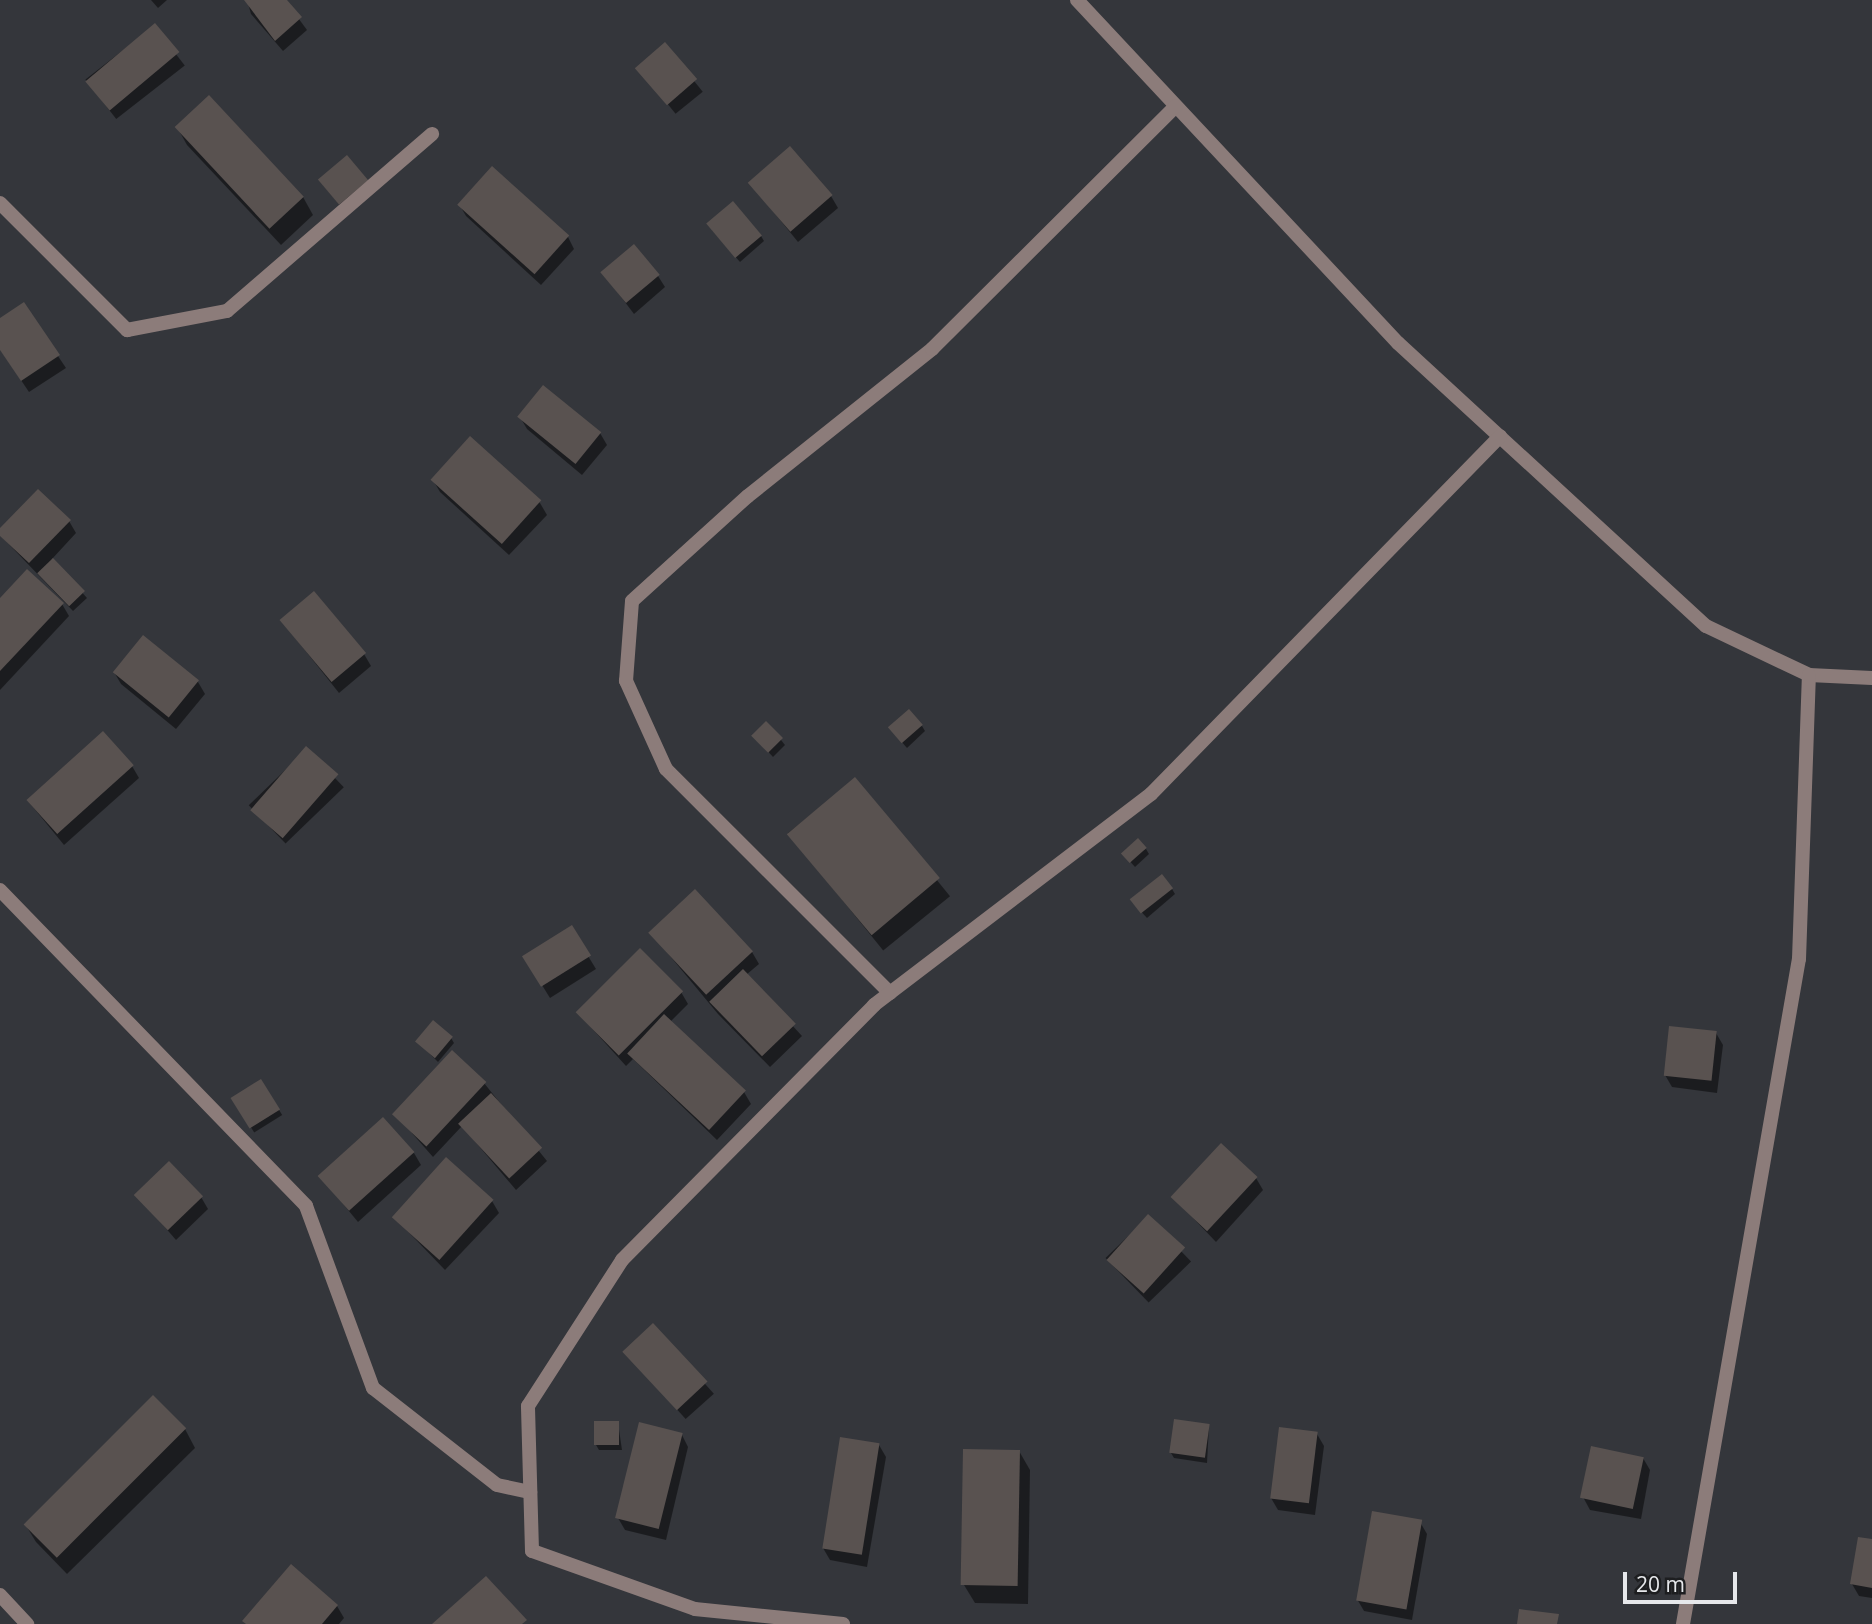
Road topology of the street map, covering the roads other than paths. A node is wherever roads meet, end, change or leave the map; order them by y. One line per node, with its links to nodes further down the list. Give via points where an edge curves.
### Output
1 (1077, 0): 2 (street)
2 (1176, 106): 5 (street, via 1398,343); 9 (street, via 932,349 748,496 632,601 626,681 666,769)
3 (432, 134): 4 (street, via 227,311 127,330)
4 (0, 204)
5 (1500, 436): 6 (street, via 1706,626); 9 (street, via 1152,794)
6 (1809, 675): 7 (street); 14 (street, via 1799,959)
7 (1872, 678)
8 (0, 890): 10 (street, via 306,1206 373,1388 498,1485)
9 (890, 993): 10 (street, via 622,1260 528,1406)
10 (530, 1492): 13 (street, via 532,1550 695,1609)
11 (0, 1595): 12 (street)
12 (27, 1624)
13 (843, 1624)
14 (1683, 1624)

